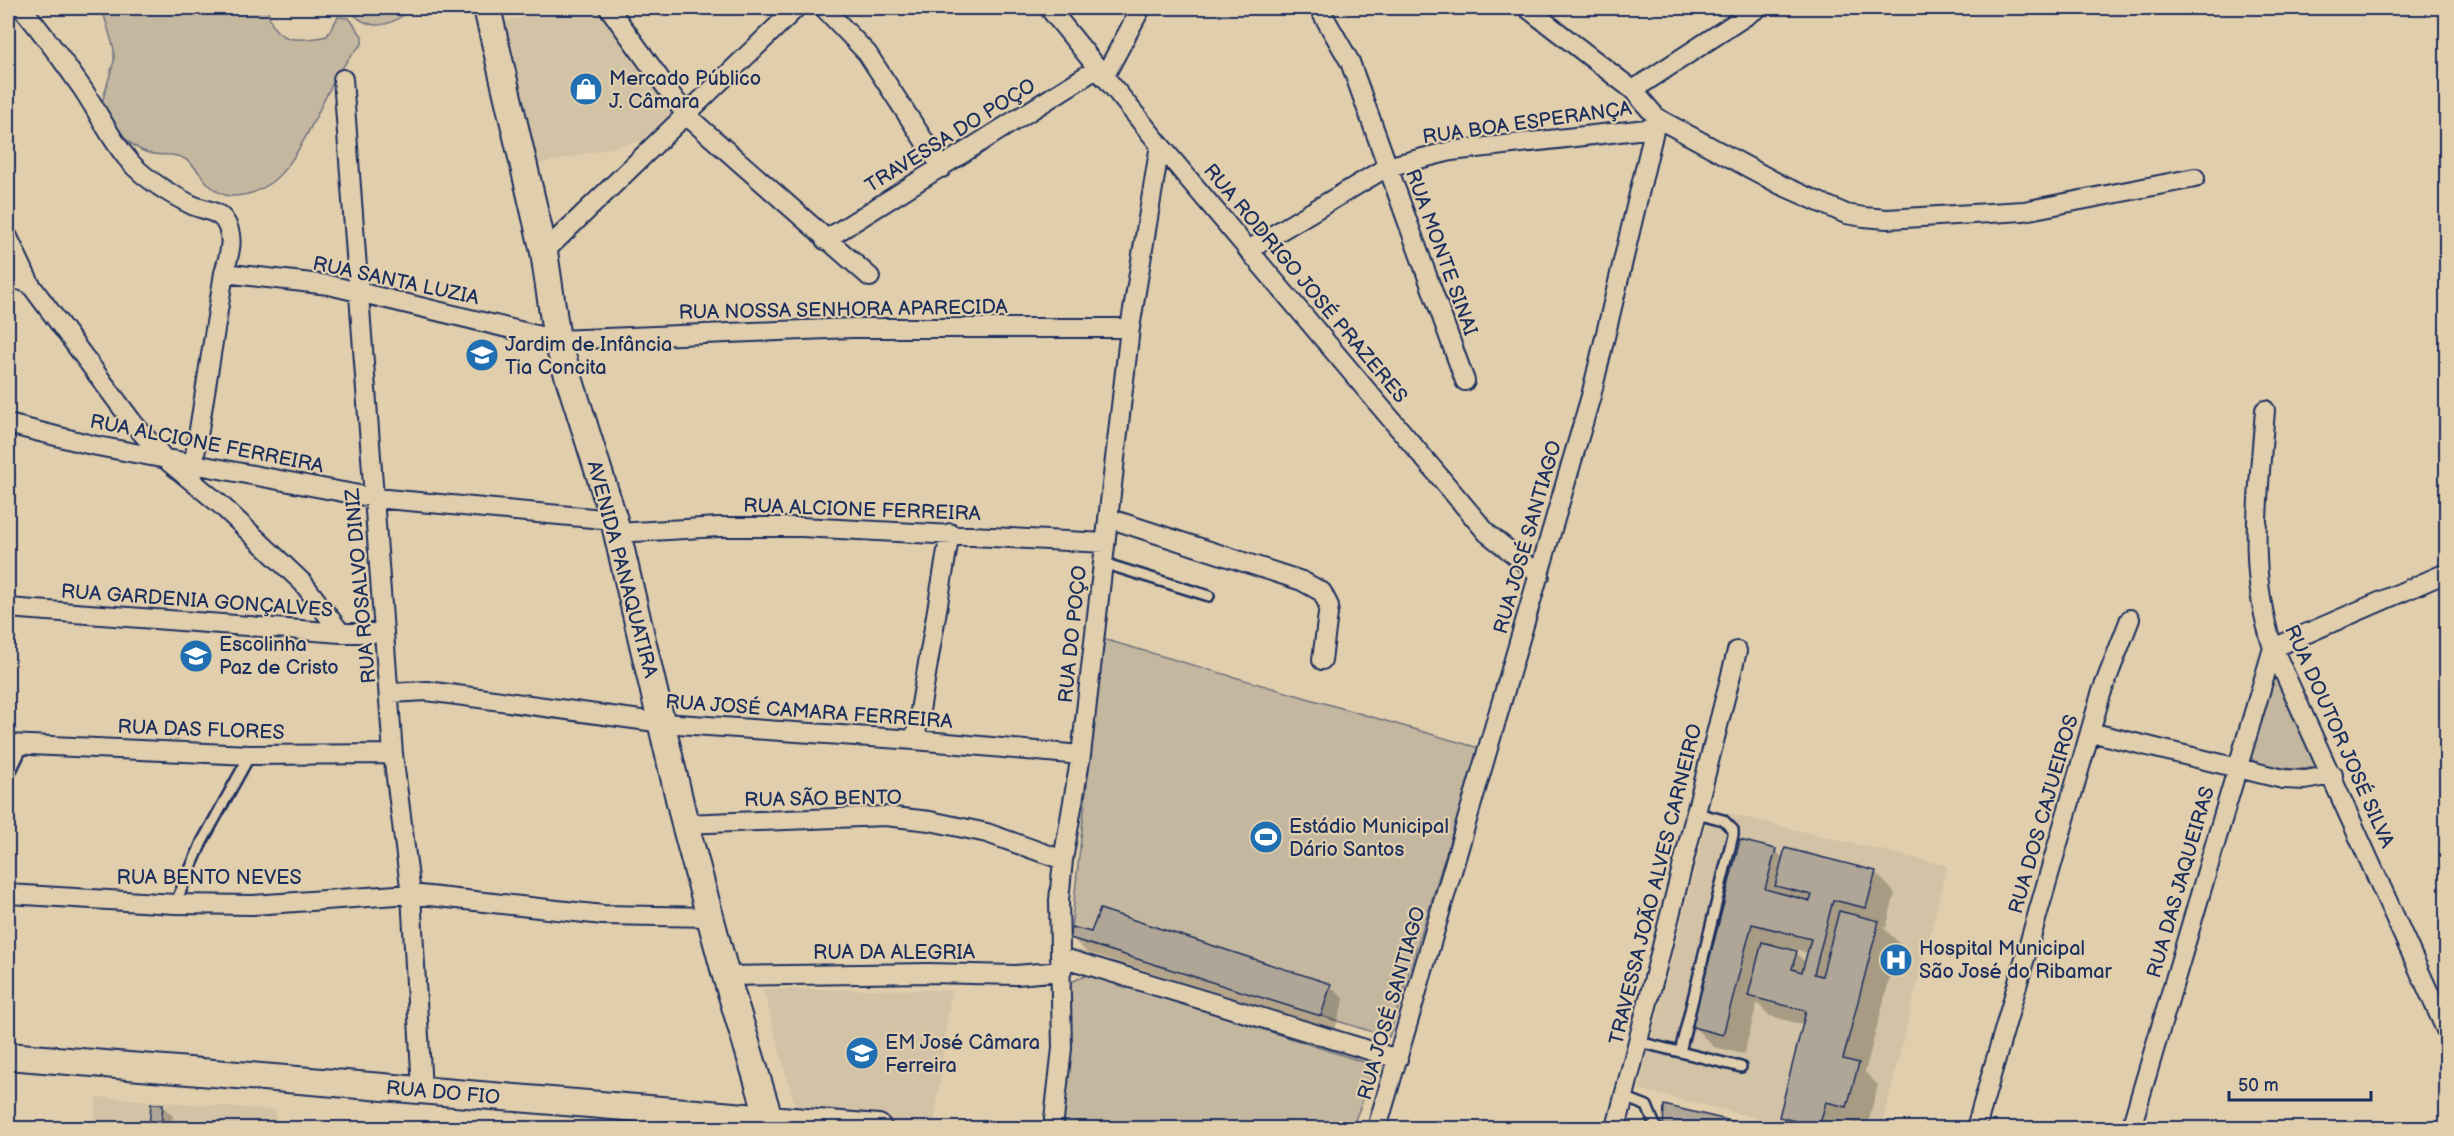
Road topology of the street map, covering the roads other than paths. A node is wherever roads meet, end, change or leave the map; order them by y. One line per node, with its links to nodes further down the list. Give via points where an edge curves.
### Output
1 (22, 8): 24 (street, via 82,88 126,158 168,191 224,219 231,246)
2 (487, 8): 23 (main road, AVENIDA PANAQUATIRA)
3 (609, 8): 14 (street)
4 (796, 8): 14 (street)
5 (824, 8): 18 (street, via 867,53)
6 (1049, 8): 11 (street, RUA RODRIGO JOSÉ PRAZERES)
7 (1141, 8): 11 (street, TRAVESSA DO POÇO)
8 (1319, 8): 17 (street, RUA MONTE SINAI, via 1350,62)
9 (1527, 8): 13 (street)
10 (1758, 8): 13 (street)
11 (1101, 72): 16 (street, RUA RODRIGO JOSÉ PRAZERES); 18 (street, TRAVESSA DO POÇO)
12 (343, 79): 28 (street, RUA ROSALVO DINIZ)
13 (1633, 90): 15 (street)
14 (686, 115): 21 (street); 23 (street)
15 (1656, 123): 17 (street, RUA BOA ESPERANÇA, via 1451,151); 19 (street, via 1781,185 1864,218 2024,211); 43 (street, RUA JOSÉ SANTIAGO, via 1591,396)
16 (1160, 145): 22 (street, RUA RODRIGO JOSÉ PRAZERES); 29 (street, RUA DO POÇO)
17 (1387, 166): 22 (street, RUA BOA ESPERANÇA); 31 (street, RUA MONTE SINAI)
18 (942, 168): 21 (street, TRAVESSA DO POÇO)
19 (2195, 178)
20 (8, 237): 27 (street)
21 (825, 240): 26 (street)
22 (1248, 250): 43 (street, RUA RODRIGO JOSÉ PRAZERES, via 1487,533)
23 (544, 252): 30 (main road, AVENIDA PANAQUATIRA)
24 (224, 273): 28 (street, RUA SANTA LUZIA); 35 (street)
25 (8, 276): 27 (street)
26 (870, 277)
27 (30, 284): 34 (street, via 134,424)
28 (358, 292): 30 (street, RUA SANTA LUZIA); 36 (street, RUA ROSALVO DINIZ)
29 (1130, 328): 30 (street, RUA NOSSA SENHORA APARECIDA, via 852,328); 37 (street, RUA DO POÇO)
30 (557, 340): 38 (main road, AVENIDA PANAQUATIRA)
31 (1466, 381)
32 (2265, 410): 49 (street, RUA DOUTOR JOSÉ SILVA, via 2255,553 2258,596)
33 (8, 424): 34 (street, RUA ALCIONE FERREIRA)
34 (164, 458): 35 (street, RUA ALCIONE FERREIRA)
35 (192, 471): 36 (street, RUA ALCIONE FERREIRA); 47 (street, via 303,583)
36 (375, 498): 38 (street, RUA ALCIONE FERREIRA); 48 (street, RUA ROSALVO DINIZ)
37 (1108, 518): 40 (street, RUA DO POÇO); 51 (street, via 1302,581 1322,592 1329,606)
38 (615, 527): 39 (street, RUA ALCIONE FERREIRA); 53 (main road, AVENIDA PANAQUATIRA)
39 (950, 533): 40 (street, RUA ALCIONE FERREIRA); 55 (street)
40 (1105, 543): 41 (street, RUA DO POÇO)
41 (1102, 562): 44 (lane); 59 (street, RUA DO POÇO)
42 (2446, 573): 49 (street)
43 (1540, 575): 76 (street, RUA JOSÉ SANTIAGO)
44 (1209, 596)
45 (8, 608): 47 (street, RUA GARDENIA GONÇALVES)
46 (2130, 619): 54 (street, RUA DOS CAJUEIROS)
47 (341, 633): 48 (street, RUA GARDENIA GONÇALVES)
48 (384, 633): 52 (street, RUA ROSALVO DINIZ)
49 (2273, 648): 60 (street, RUA DAS JAQUEIRAS); 61 (street, RUA DOUTOR JOSÉ SILVA)
50 (1737, 651): 63 (street, TRAVESSA JOÃO ALVES CARNEIRO)
51 (1322, 660)
52 (391, 693): 53 (street, RUA JOSÉ CAMARA FERREIRA, via 427,691); 57 (street, RUA ROSALVO DINIZ)
53 (663, 723): 55 (street, RUA JOSÉ CAMARA FERREIRA); 64 (main road, AVENIDA PANAQUATIRA)
54 (2090, 732): 60 (street); 86 (street, RUA DOS CAJUEIROS)
55 (915, 740): 59 (street, RUA JOSÉ CAMARA FERREIRA)
56 (16, 744): 58 (street, RUA DAS FLORES); 62 (lane)
57 (393, 754): 58 (street, RUA DAS FLORES); 67 (street, RUA ROSALVO DINIZ)
58 (250, 755): 68 (lane, via 202,842)
59 (1081, 755): 65 (street, RUA DO POÇO)
60 (2237, 768): 61 (street, via 2283,779); 87 (street, RUA DAS JAQUEIRAS)
61 (2333, 775): 72 (street, RUA DOUTOR JOSÉ SILVA)
62 (8, 777)
63 (1697, 813): 73 (street, TRAVESSA JOÃO ALVES CARNEIRO); 74 (lane, via 1723,820 1733,835)
64 (685, 824): 65 (street, RUA SÃO BENTO, via 885,816 987,833); 69 (main road, AVENIDA PANAQUATIRA)
65 (1063, 860): 70 (street, RUA DO POÇO, via 1059,900)
66 (8, 894): 68 (street, RUA BENTO NEVES)
67 (411, 894): 68 (street, RUA BENTO NEVES, via 253,905); 69 (street, RUA BENTO NEVES, via 603,915); 78 (street, RUA ROSALVO DINIZ)
68 (175, 904)
69 (711, 917): 71 (main road, AVENIDA PANAQUATIRA)
70 (1061, 964): 71 (street, RUA DA ALEGRIA, via 1016,975); 76 (street); 82 (street, RUA DO POÇO, via 1062,1047)
71 (726, 976): 80 (main road, AVENIDA PANAQUATIRA)
72 (2446, 1030)
73 (1639, 1042): 74 (lane); 79 (street, TRAVESSA JOÃO ALVES CARNEIRO)
74 (1680, 1052): 77 (lane)
75 (8, 1056): 78 (main road, RUA DO FIO)
76 (1398, 1059): 83 (street, RUA JOSÉ SANTIAGO)
77 (1741, 1067)
78 (422, 1090): 80 (main road, RUA DO FIO)
79 (1624, 1097): 84 (street, TRAVESSA JOÃO ALVES CARNEIRO); 85 (lane, via 1647,1106)
80 (770, 1124): 81 (main road, RUA DO FIO)
81 (878, 1128)
82 (1053, 1128)
83 (1377, 1128)
84 (1616, 1128)
85 (1656, 1128)
86 (1977, 1128)
87 (2131, 1128)

